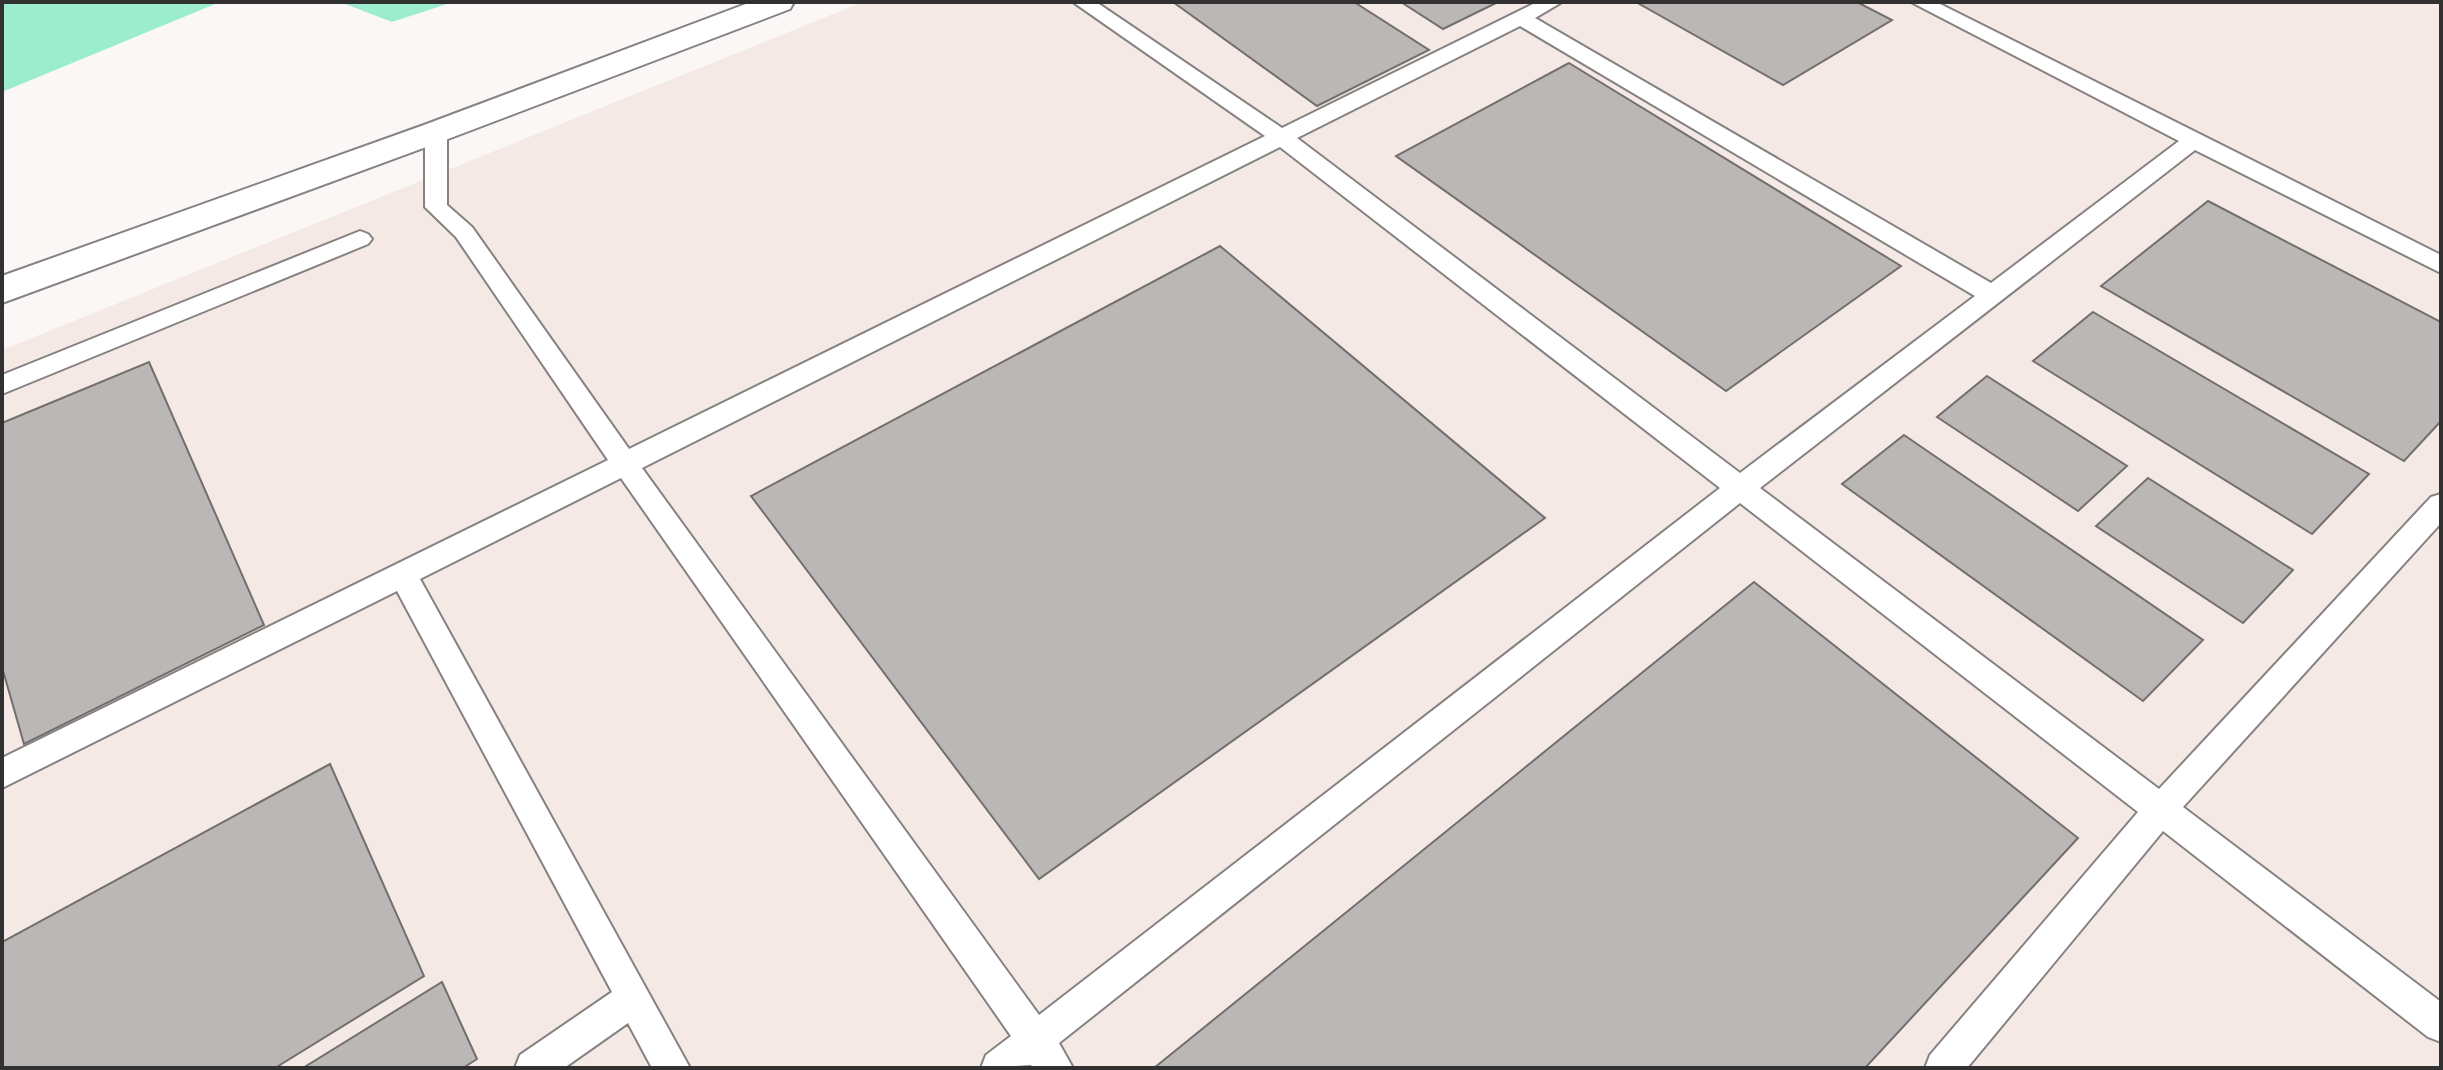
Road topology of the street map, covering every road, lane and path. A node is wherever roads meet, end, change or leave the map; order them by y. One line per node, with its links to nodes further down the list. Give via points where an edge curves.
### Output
1 (779, 2): 6 (street)
2 (1083, 2): 7 (lane)
3 (1552, 2): 5 (lane)
4 (1929, 3): 8 (lane)
5 (1521, 18): 7 (lane); 12 (lane)
6 (436, 132): 11 (street); 14 (lane, via 436,207 464,232)
7 (1281, 137): 14 (lane); 15 (lane)
8 (2194, 140): 10 (lane); 12 (lane)
9 (360, 239): 13 (lane)
10 (2441, 265)
11 (2, 290)
12 (1992, 295): 15 (lane)
13 (2, 385)
14 (625, 464): 17 (lane); 22 (lane)
15 (1740, 488): 19 (lane); 22 (lane)
16 (2441, 505): 19 (lane)
17 (403, 575): 18 (lane); 20 (lane)
18 (2, 774)
19 (2160, 810): 21 (lane); 27 (lane)
20 (634, 998): 23 (lane); 24 (lane)
21 (2441, 1024)
22 (1035, 1040): 25 (lane); 26 (lane)
23 (533, 1068)
24 (672, 1068)
25 (999, 1068)
26 (1055, 1068)
27 (1943, 1068)

